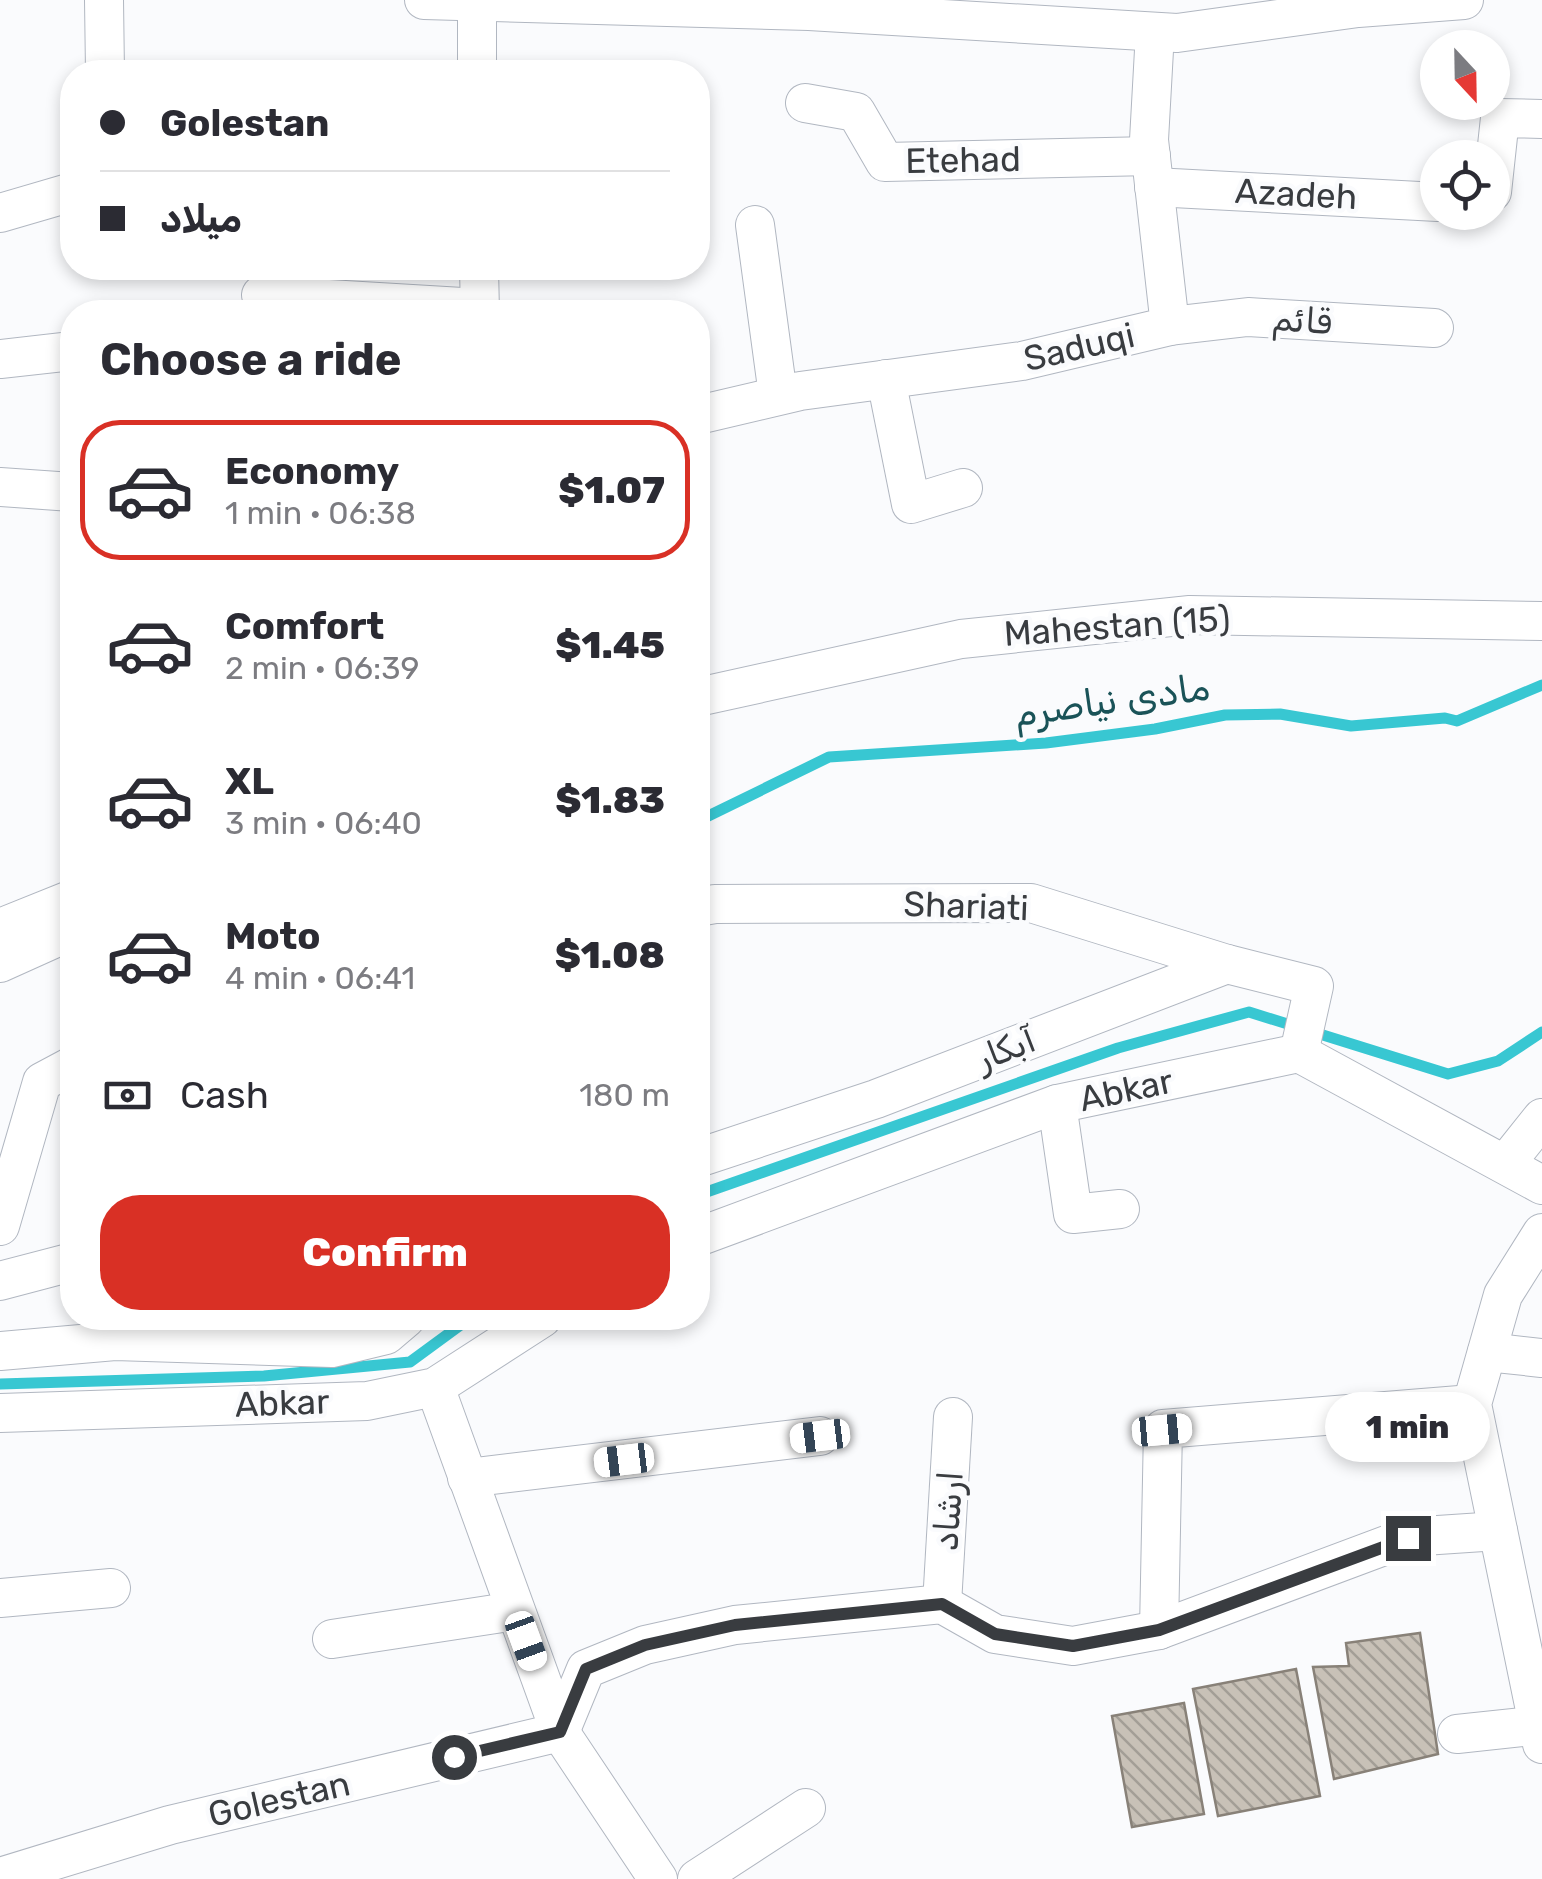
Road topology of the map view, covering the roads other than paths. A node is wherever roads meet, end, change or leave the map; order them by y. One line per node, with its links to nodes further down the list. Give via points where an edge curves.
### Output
1 (104, 0): 7 (street)
2 (424, 0): 4 (street)
3 (1464, 0): 5 (street)
4 (476, 2): 6 (street, via 809,10); 8 (street)
5 (1359, 4): 6 (street)
6 (1156, 32): 12 (street, Saduqi)
7 (104, 60)
8 (477, 60)
9 (805, 103): 12 (street, Etehad, via 856,112 885,162)
10 (1542, 119): 11 (street, via 1500,118)
11 (1498, 140)
12 (1153, 172): 14 (street, Azadeh); 19 (street, Saduqi)
13 (60, 196): 15 (street)
14 (1420, 200)
15 (0, 213)
16 (755, 225): 24 (street)
17 (262, 295): 18 (street)
18 (335, 300)
19 (1170, 326): 20 (street, قائم, via 1248,317); 23 (street, Saduqi, via 1022,361)
20 (1434, 328)
21 (60, 352): 22 (street)
22 (0, 359)
23 (886, 379): 24 (street, Saduqi); 27 (street, via 911,504)
24 (778, 396): 25 (street, Saduqi)
25 (710, 412)
26 (0, 487): 28 (street)
27 (963, 488)
28 (60, 491)
29 (1542, 622): 30 (street, Mahestan (15), via 1190,615 961,639)
30 (710, 694)
31 (60, 905): 33 (street)
32 (710, 905): 35 (street, Shariati, via 1031,904)
33 (1, 934): 34 (street)
34 (60, 936)
35 (1227, 964): 36 (street, via 1314,986); 41 (street, آبکار, via 876,1099)
36 (1299, 1053): 38 (street, Abkar); 42 (street)
37 (60, 1072): 45 (street, via 42,1082)
38 (1057, 1104): 44 (street, via 1074,1214); 46 (street, Abkar)
39 (1542, 1118): 42 (street)
40 (1542, 1150): 42 (street)
41 (710, 1154)
42 (1506, 1163): 43 (street)
43 (1542, 1185)
44 (1120, 1209)
45 (0, 1226)
46 (710, 1232)
47 (1542, 1233): 55 (street, via 1503,1295)
48 (60, 1265): 49 (street)
49 (0, 1282)
50 (107, 1330): 54 (street)
51 (124, 1330): 52 (street, via 332,1348)
52 (392, 1330)
53 (524, 1330): 57 (street, Abkar)
54 (0, 1351)
55 (1487, 1352): 56 (street); 58 (street)
56 (1542, 1358)
57 (436, 1387): 59 (street, Abkar, via 367,1400); 62 (street)
58 (1472, 1404): 63 (street); 68 (street, via 1162,1430)
59 (0, 1413)
60 (953, 1417): 66 (street, ارشاد)
61 (820, 1436): 62 (street)
62 (466, 1478): 67 (street)
63 (1498, 1531): 68 (street, via 1408,1538); 71 (street)
64 (112, 1588): 65 (street)
65 (0, 1598)
66 (942, 1604): 68 (street, via 995,1634 1073,1646); 70 (street, via 735,1625 645,1645 586,1669)
67 (515, 1611): 69 (street); 70 (street)
68 (1159, 1630)
69 (332, 1639)
70 (560, 1732): 74 (street, Golestan, via 170,1825); 76 (street)
71 (1541, 1732): 72 (street)
72 (1457, 1734)
73 (806, 1808): 77 (street)
74 (66, 1868): 75 (street, Golestan)
75 (0, 1877)
76 (658, 1879)
77 (697, 1879)

